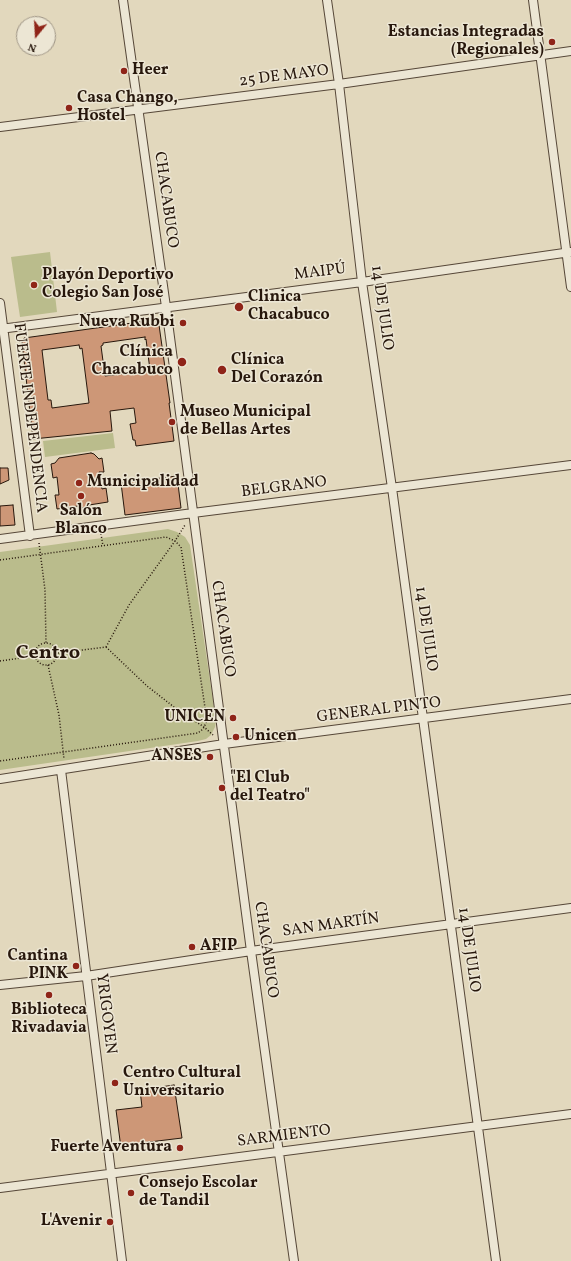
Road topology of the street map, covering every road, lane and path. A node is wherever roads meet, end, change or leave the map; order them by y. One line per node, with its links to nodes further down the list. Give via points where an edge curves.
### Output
1 (123, 0): 7 (street, CHACABUCO)
2 (327, 0): 6 (street, 14 DE JULIO)
3 (533, 0): 5 (street)
4 (571, 51): 5 (street, 25 DE MAYO)
5 (540, 55): 6 (street, 25 DE MAYO); 9 (street)
6 (339, 84): 7 (street, 25 DE MAYO); 10 (street, 14 DE JULIO)
7 (138, 110): 8 (street, 25 DE MAYO); 13 (street, CHACABUCO)
8 (0, 127)
9 (569, 253): 10 (street, MAIPÚ); 11 (street)
10 (362, 282): 13 (street, MAIPÚ); 16 (street, 14 DE JULIO)
11 (571, 287)
12 (0, 303): 14 (street, FUERTE INDEPENDENCIA)
13 (166, 307): 14 (street, MAIPÚ); 17 (street, CHACABUCO)
14 (2, 329): 19 (street, FUERTE INDEPENDENCIA)
15 (571, 465): 16 (street, BELGRANO)
16 (392, 488): 17 (street, BELGRANO); 32 (street, 14 DE JULIO)
17 (193, 513): 18 (street, BELGRANO); 21 (path); 34 (street, CHACABUCO)
18 (100, 526): 19 (street, BELGRANO); 22 (path)
19 (34, 535): 20 (street, BELGRANO); 23 (path)
20 (0, 539)
21 (175, 542): 22 (path, via 166,537); 26 (path, via 129,605); 33 (path, via 181,547 207,721)
22 (103, 546): 23 (path)
23 (40, 554): 24 (path); 25 (path, via 45,590)
24 (0, 560)
25 (46, 643): 27 (path, via 53,645); 28 (path, via 37,648)
26 (106, 647): 27 (path); 33 (path, via 147,686)
27 (57, 653): 30 (path, via 54,662)
28 (35, 656): 29 (path); 30 (path, via 38,662)
29 (0, 661)
30 (48, 665): 35 (path, via 59,715)
31 (571, 699): 32 (street, GENERAL PINTO)
32 (423, 719): 34 (street, GENERAL PINTO); 40 (street, 14 DE JULIO)
33 (204, 727): 34 (path); 35 (path, via 198,733)
34 (224, 744): 37 (street, GENERAL PINTO); 41 (street, CHACABUCO)
35 (63, 752): 36 (path); 37 (path)
36 (0, 761)
37 (63, 770): 38 (street, GENERAL PINTO); 42 (street, YRIGOYEN)
38 (0, 779)
39 (571, 908): 40 (street, SAN MARTÍN)
40 (450, 924): 41 (street, SAN MARTÍN); 45 (street, 14 DE JULIO)
41 (251, 951): 42 (street, SAN MARTÍN); 46 (street, CHACABUCO)
42 (86, 976): 43 (street, SAN MARTÍN); 47 (street, YRIGOYEN)
43 (0, 985)
44 (571, 1114): 45 (street, SARMIENTO)
45 (478, 1126): 46 (street, SARMIENTO); 51 (street, 14 DE JULIO)
46 (280, 1152): 47 (street, SARMIENTO); 50 (street, CHACABUCO)
47 (111, 1174): 48 (street, SARMIENTO); 49 (street, YRIGOYEN)
48 (0, 1188)
49 (122, 1261)
50 (294, 1261)
51 (496, 1261)

